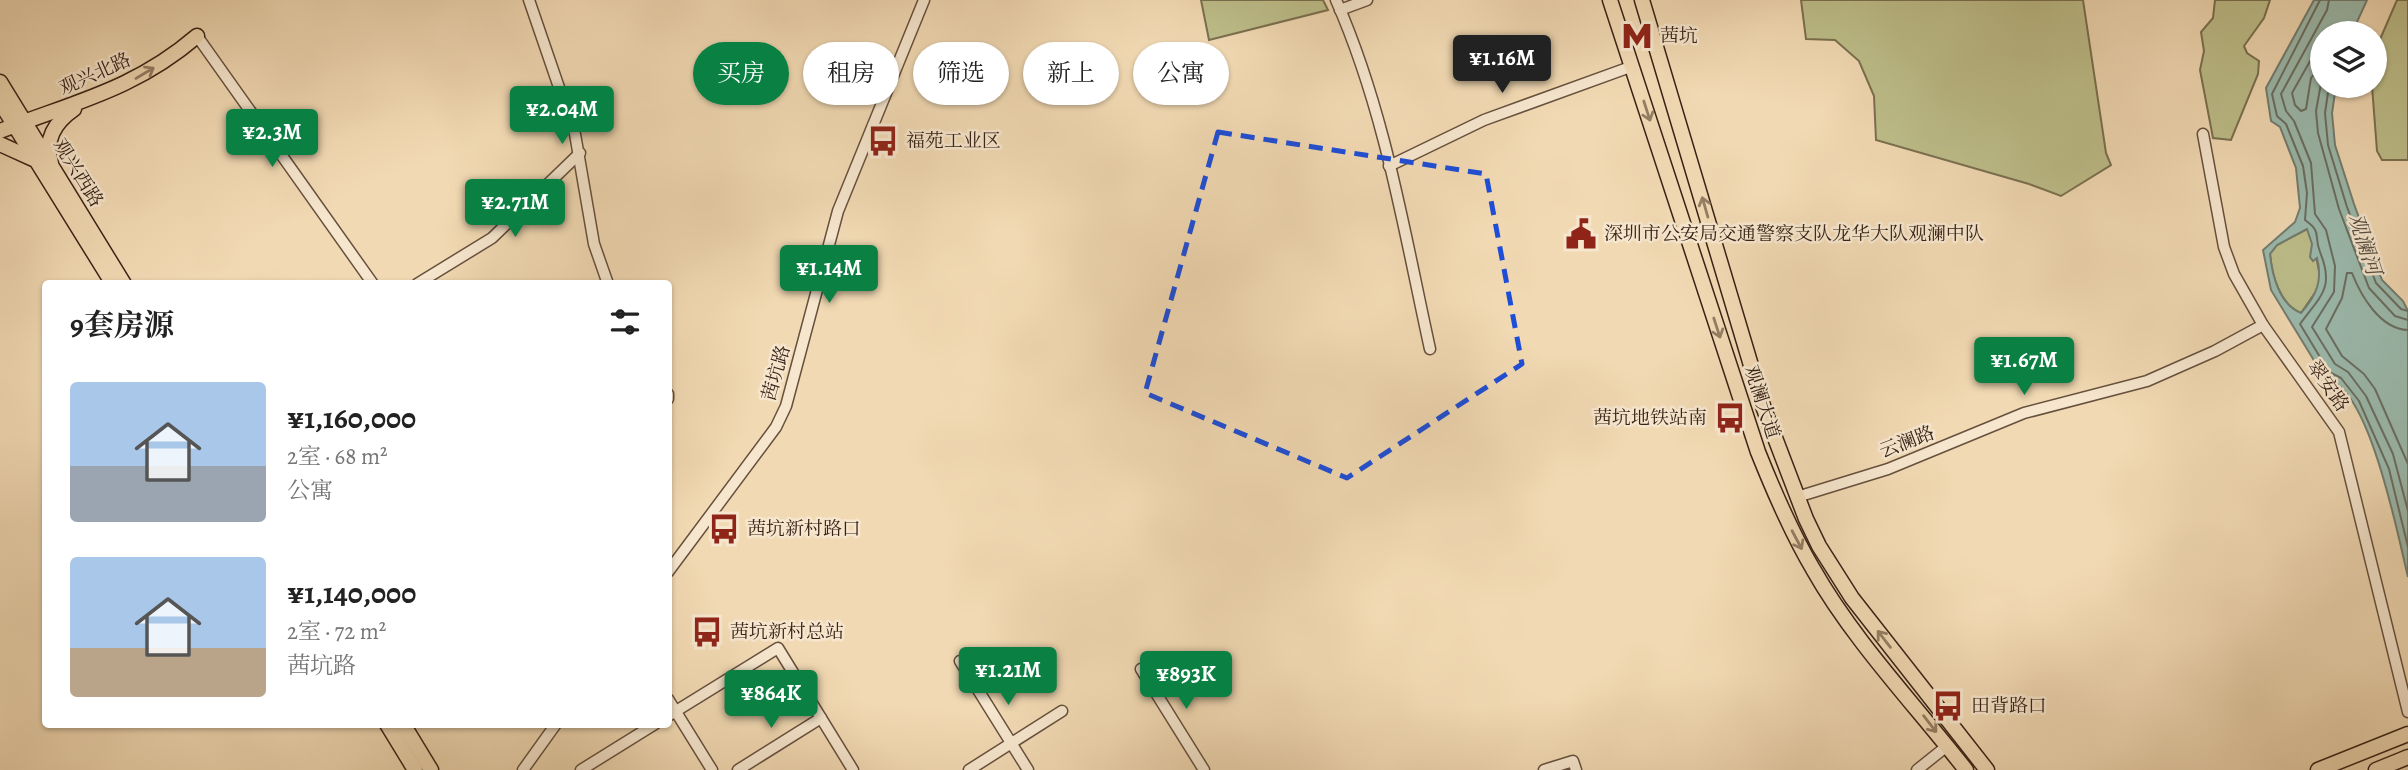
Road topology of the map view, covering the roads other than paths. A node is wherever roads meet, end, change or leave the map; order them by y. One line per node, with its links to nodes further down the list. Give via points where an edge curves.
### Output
1 (529, 0): 15 (street)
2 (924, 0): 26 (street, 茜坑路, via 838,211 786,407)
3 (1367, 0): 6 (street)
4 (1610, 0): 8 (main road, 观澜大道)
5 (1642, 0): 25 (main road, 观澜大道, one-way to 5, via 1764,409)
6 (1338, 5): 17 (street, via 1366,77)
7 (197, 36): 10 (main road, 观兴北路, one-way to 7, via 138,78); 20 (street)
8 (1633, 66): 17 (street, via 1484,120); 39 (main road, 观澜大道, one-way to 39, via 1774,493 1835,604)
9 (0, 82): 11 (main road, 观兴西路)
10 (87, 101): 12 (main road, 观兴北路); 16 (main road, via 65,115 52,132)
11 (5, 107): 12 (main road, 观兴西路)
12 (13, 126): 16 (main road, 观兴西路)
13 (2203, 134): 23 (street, 翠安路, via 2224,247 2246,299)
14 (0, 144): 16 (main road)
15 (580, 153): 21 (street, via 492,237); 22 (street, via 594,244)
16 (45, 166): 18 (main road, 观兴西路); 19 (main road, 观兴西路)
17 (1389, 166): 24 (street)
18 (111, 280)
19 (121, 280)
20 (370, 280)
21 (424, 280)
22 (607, 280)
23 (2263, 325): 25 (street, 云澜路, via 2147,381 2024,413 1888,469); 30 (street, 翠安路, via 2339,432)
24 (1430, 349)
25 (1797, 497): 55 (main road, 观澜大道, one-way to 25, via 1841,581)
26 (672, 567)
27 (960, 661): 38 (street)
28 (1141, 669): 50 (street)
29 (1062, 711): 38 (street)
30 (2408, 712)
31 (672, 714): 32 (street, via 778,648); 45 (street)
32 (821, 718): 46 (street); 47 (street)
33 (389, 728): 41 (main road)
34 (405, 728): 42 (main road)
35 (553, 728): 43 (street)
36 (649, 728): 44 (street)
37 (2408, 734): 56 (main road)
38 (1012, 743): 48 (street); 49 (street)
39 (1947, 746): 53 (street); 54 (main road, 观澜大道)
40 (2408, 757): 57 (main road)
41 (415, 770)
42 (431, 770)
43 (523, 770)
44 (582, 770)
45 (712, 770)
46 (738, 770)
47 (853, 770)
48 (969, 770)
49 (1028, 770)
50 (1204, 770)
51 (1544, 770): 52 (street, via 1573,761)
52 (1576, 770)
53 (1917, 770)
54 (1966, 770)
55 (1987, 770)
56 (2318, 770)
57 (2376, 770)

